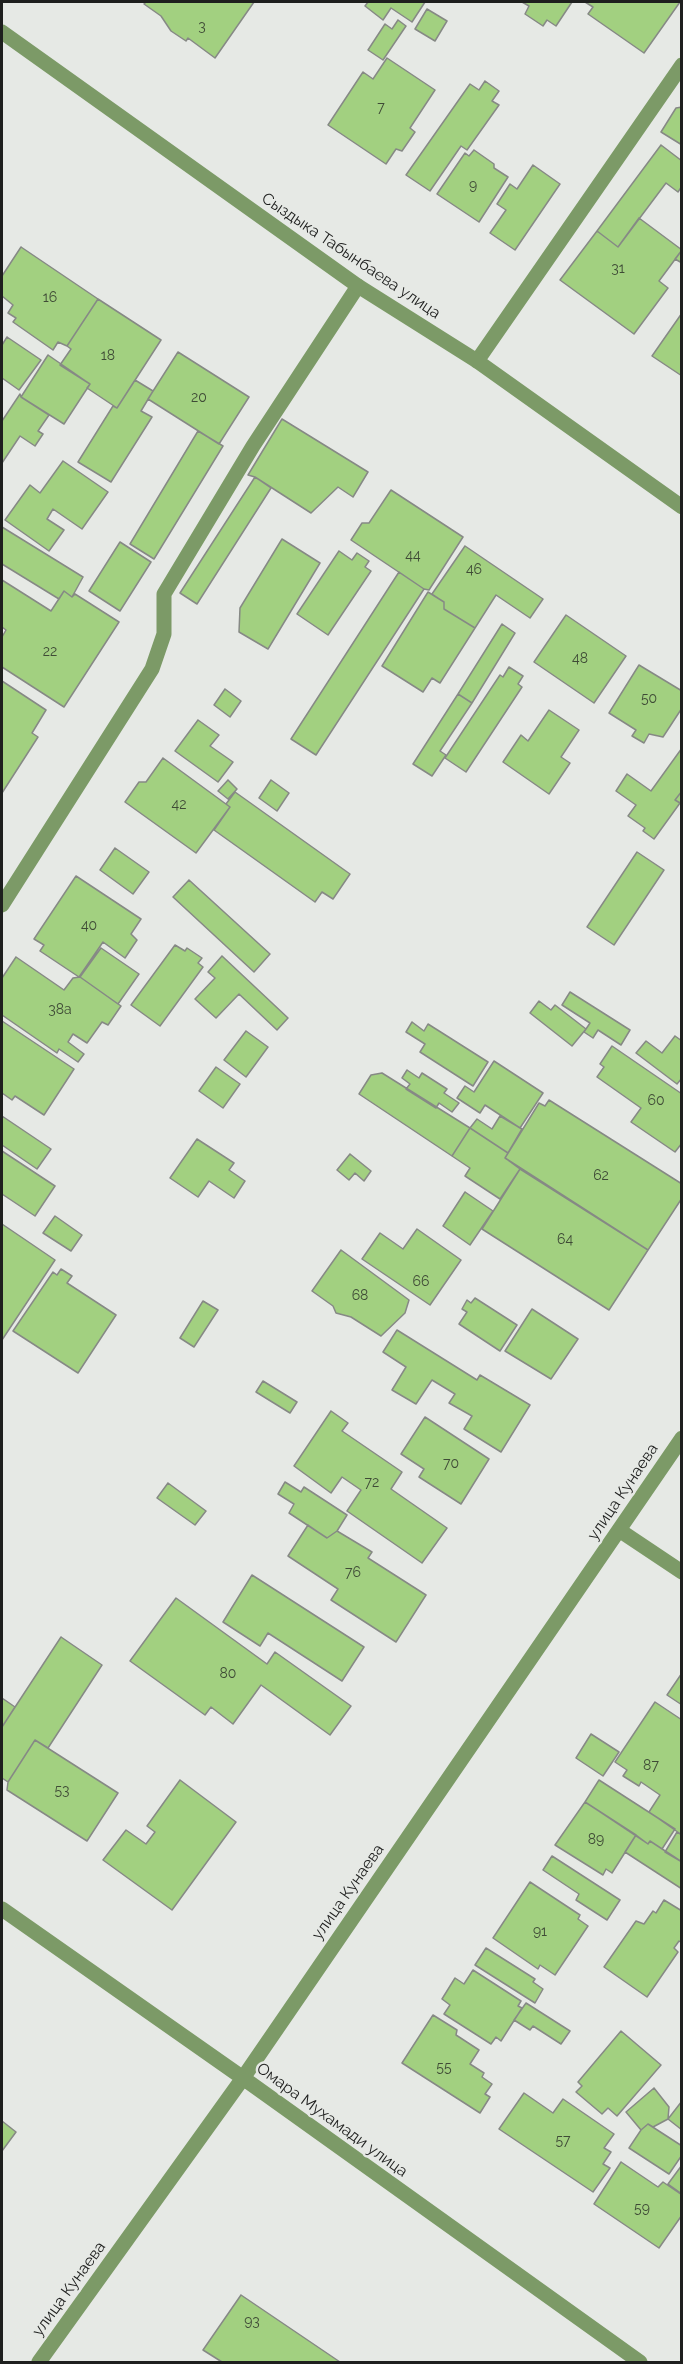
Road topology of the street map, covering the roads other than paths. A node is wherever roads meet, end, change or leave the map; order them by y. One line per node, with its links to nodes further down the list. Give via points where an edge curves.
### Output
1 (2, 32): 3 (street, Сыздыка Табынбаева улица)
2 (681, 65): 4 (street)
3 (358, 286): 4 (street, Сыздыка Табынбаева улица); 6 (street, via 253,446 164,594 164,634 152,669)
4 (477, 361): 5 (street, Сыздыка Табынбаева улица)
5 (681, 507)
6 (2, 905)
7 (681, 1438): 8 (street, улица Кунаева)
8 (620, 1530): 9 (street); 11 (street, улица Кунаева)
9 (681, 1572)
10 (2, 1909): 11 (street, Омара Мухамади улица)
11 (243, 2078): 12 (street, улица Кунаева); 13 (street, Омара Мухамади улица)
12 (39, 2362)
13 (640, 2362)

